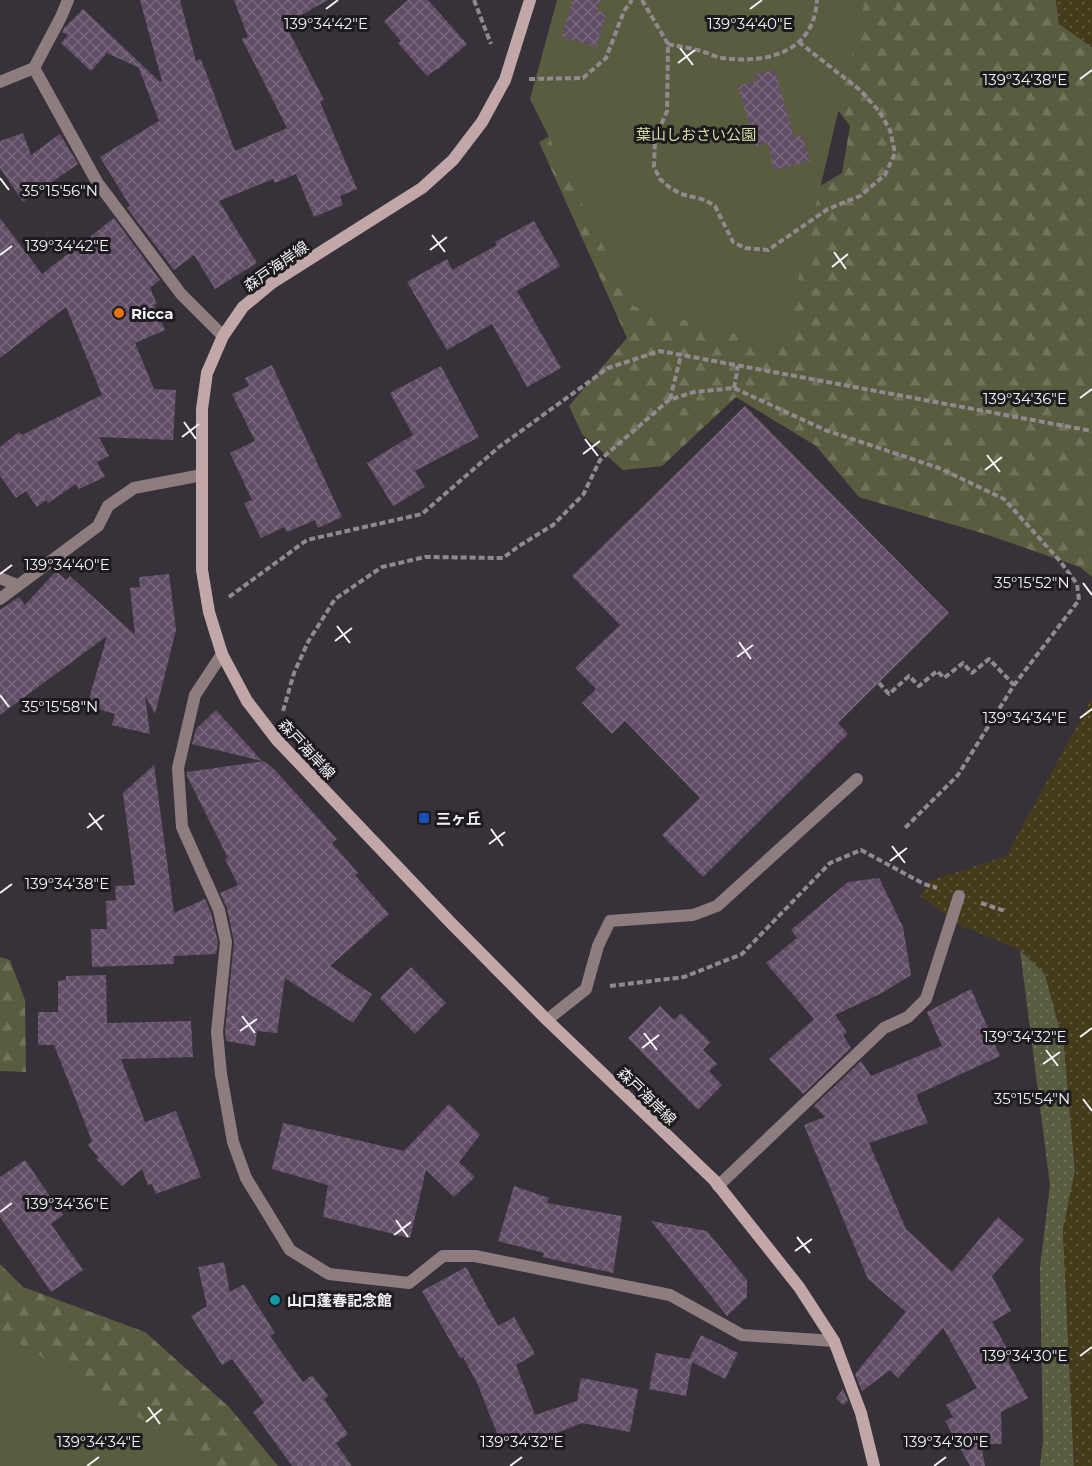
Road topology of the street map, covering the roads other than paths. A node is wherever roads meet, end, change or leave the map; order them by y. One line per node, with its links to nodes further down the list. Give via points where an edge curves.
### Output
1 (68, 0): 3 (street)
2 (530, 0): 5 (main road, 森戸海岸線, via 505,80 482,122 453,160 422,188 272,283 243,307)
3 (34, 68): 4 (street); 5 (street, via 97,182 182,294)
4 (0, 82)
5 (222, 336): 6 (main road, 森戸海岸線, via 207,373 202,409)
6 (202, 475): 8 (street, via 134,488 108,506 98,526); 10 (main road, 森戸海岸線, via 202,570)
7 (0, 578): 8 (street)
8 (17, 585): 9 (street)
9 (0, 598)
10 (222, 654): 13 (main road, 森戸海岸線, via 247,701 277,740); 15 (street, via 195,696 178,768 182,827 219,910 226,942 217,1032 233,1142 246,1178 290,1250 329,1274 409,1283 443,1256 475,1256 670,1295 742,1335)
11 (856, 779): 13 (street, via 717,906 693,915 610,921 586,989)
12 (959, 896): 14 (street, via 926,999 908,1017 884,1028)
13 (547, 1020): 14 (main road, 森戸海岸線)
14 (718, 1186): 15 (main road, 森戸海岸線, via 799,1287)
15 (834, 1341): 16 (main road, 森戸海岸線, via 861,1413)
16 (874, 1466)

